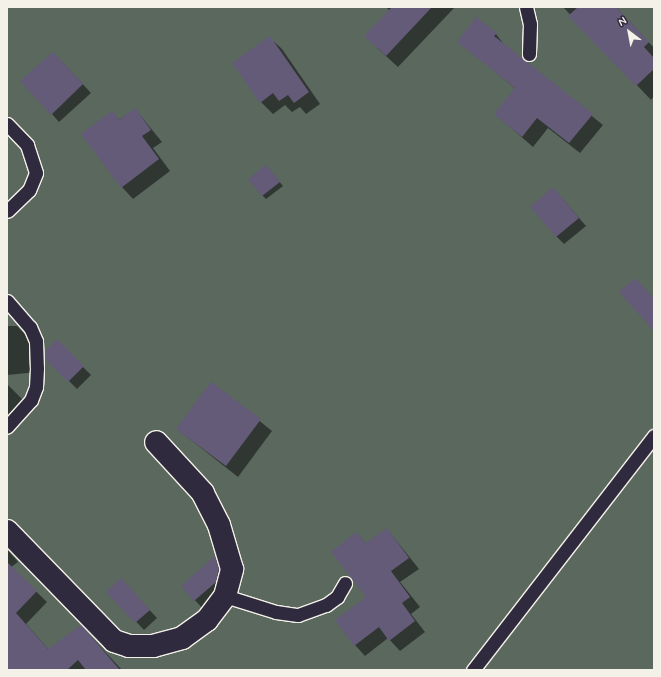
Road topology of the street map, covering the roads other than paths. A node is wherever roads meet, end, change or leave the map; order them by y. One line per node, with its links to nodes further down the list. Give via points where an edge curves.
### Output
1 (526, 7): 2 (lane, via 530,24)
2 (529, 54)
3 (7, 124): 4 (lane, via 27,145 36,173 29,190)
4 (7, 212)
5 (7, 301): 6 (lane, via 30,327 36,340 37,368 36,387 31,400)
6 (7, 426)
7 (654, 436): 12 (lane)
8 (156, 442): 11 (street, via 203,493 219,525 232,569)
9 (7, 531): 11 (street, via 114,641 129,646 152,646 182,638 207,620)
10 (345, 583): 11 (lane, via 337,597 326,605 298,615 276,612)
11 (225, 596)
12 (473, 670)

